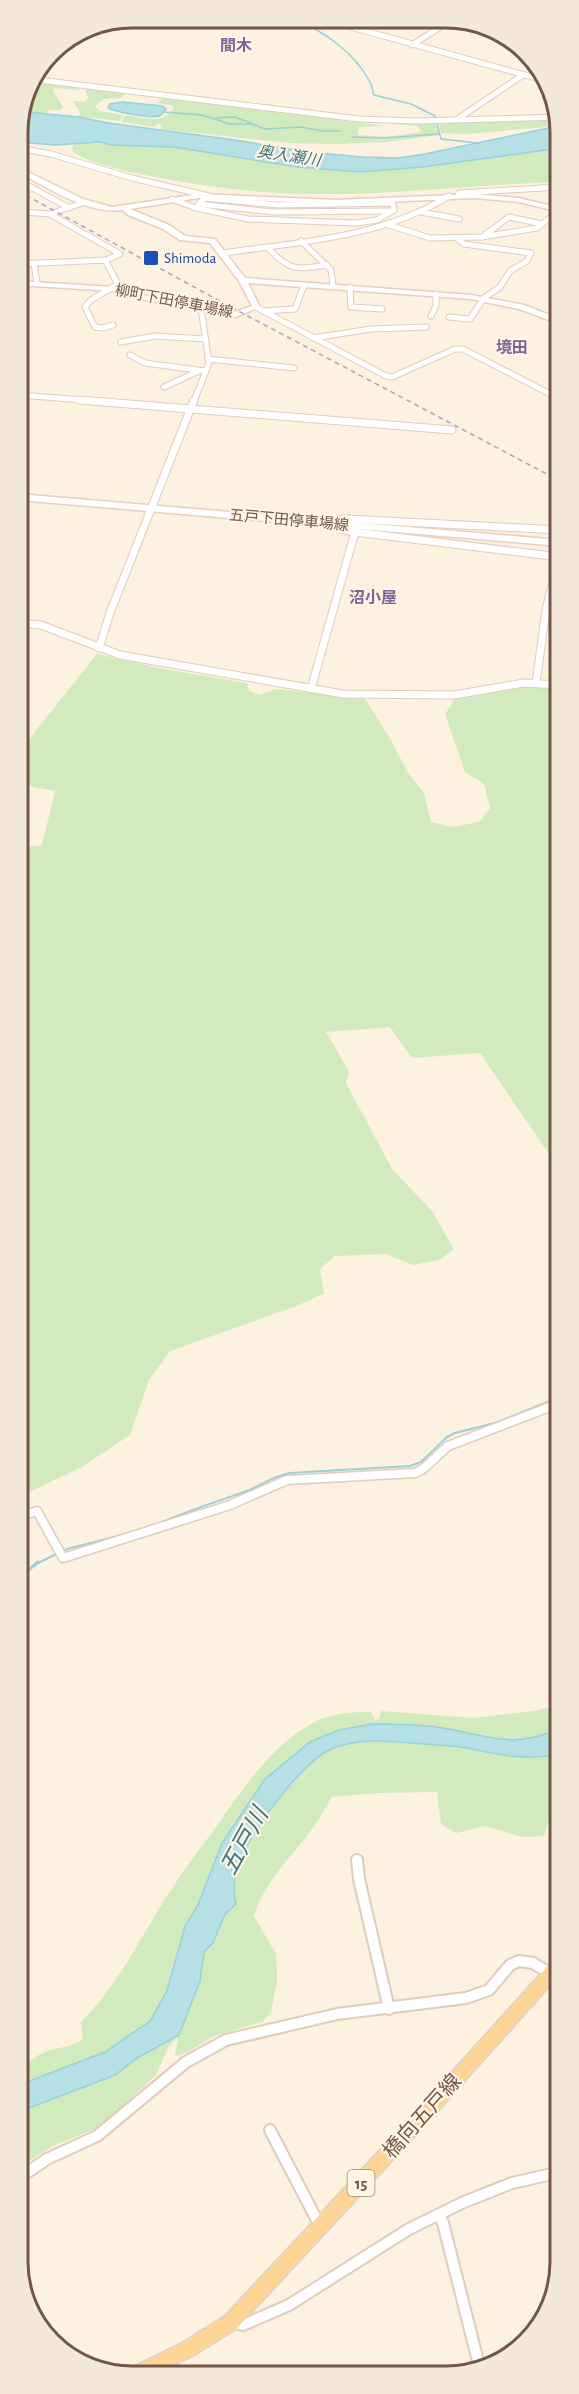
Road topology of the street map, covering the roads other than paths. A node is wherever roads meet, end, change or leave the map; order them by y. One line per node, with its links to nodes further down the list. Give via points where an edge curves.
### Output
1 (353, 28): 3 (street)
2 (439, 28): 3 (street)
3 (412, 45): 4 (street)
4 (523, 75): 5 (street); 8 (street)
5 (534, 77)
6 (43, 80): 8 (street, via 338,117)
7 (550, 117): 8 (street)
8 (456, 120)
9 (29, 150): 13 (street)
10 (29, 174): 17 (main road)
11 (29, 186): 22 (street)
12 (550, 187): 14 (street)
13 (209, 196): 14 (main road, via 326,202); 15 (main road)
14 (453, 196): 25 (main road, via 512,199); 29 (street)
15 (172, 199): 21 (street); 26 (main road)
16 (235, 201): 18 (street); 21 (street, via 204,198); 23 (street)
17 (85, 202): 22 (street); 26 (main road)
18 (268, 204): 19 (street); 28 (street)
19 (303, 205): 20 (street); 30 (street)
20 (330, 206): 24 (street); 31 (street)
21 (197, 207): 23 (street); 35 (street, via 228,216)
22 (69, 208): 32 (street)
23 (232, 208): 28 (street)
24 (367, 208): 31 (street); 36 (street); 36 (street, via 393,203 393,211)
25 (550, 208)
26 (125, 209): 43 (main road, 柳町下田停車場線, via 183,238 208,239)
27 (29, 212): 32 (street)
28 (265, 212): 30 (street)
29 (421, 212): 34 (street); 38 (street)
30 (303, 213): 31 (street); 35 (street)
31 (330, 213)
32 (50, 214): 44 (street, via 120,255)
33 (550, 218): 37 (street)
34 (459, 219)
35 (303, 221): 36 (street)
36 (373, 221): 38 (street)
37 (542, 224): 39 (street, via 526,231); 39 (street, via 512,216)
38 (389, 225): 40 (street, via 430,238); 41 (street)
39 (482, 237): 40 (street)
40 (458, 238): 56 (street, via 464,244 531,253 527,261 510,271 500,287)
41 (301, 241): 42 (street); 47 (street)
42 (267, 247): 43 (street); 47 (street, via 290,269)
43 (223, 253): 48 (main road, 柳町下田停車場線)
44 (105, 260): 46 (street); 54 (street, via 118,282)
45 (29, 263): 46 (street)
46 (34, 263): 50 (street)
47 (327, 265): 52 (street)
48 (243, 280): 51 (main road); 58 (main road, 柳町下田停車場線)
49 (29, 284): 50 (main road, 柳町下田停車場線)
50 (37, 284): 54 (main road, 柳町下田停車場線)
51 (304, 285): 52 (main road); 58 (street, via 295,309)
52 (333, 286): 53 (main road)
53 (350, 287): 55 (main road); 59 (street, via 351,307)
54 (112, 289): 57 (main road, 柳町下田停車場線); 63 (street, via 85,307 95,327)
55 (436, 294): 56 (main road); 60 (street)
56 (484, 298): 61 (street, via 470,319); 62 (main road)
57 (201, 308): 58 (main road, 柳町下田停車場線, via 236,315); 66 (street, via 206,322)
58 (259, 309): 65 (street)
59 (382, 309)
60 (431, 316)
61 (449, 318)
62 (550, 318)
63 (113, 325)
64 (426, 327): 65 (street, via 371,329)
65 (313, 338): 73 (street, via 389,377 463,349)
66 (205, 339): 67 (street, via 155,336); 69 (street)
67 (121, 342)
68 (130, 355): 71 (street, via 145,363)
69 (208, 359): 70 (street); 71 (street)
70 (294, 368)
71 (202, 371): 72 (street); 75 (street)
72 (164, 387)
73 (550, 394)
74 (29, 396): 75 (street)
75 (191, 409): 76 (street); 78 (street)
76 (452, 430)
77 (29, 498): 78 (main road, 五戸下田停車場線)
78 (152, 508): 79 (main road, 五戸下田停車場線); 86 (street)
79 (335, 525): 80 (street, via 347,519); 81 (street); 82 (main road, 五戸下田停車場線)
80 (550, 529)
81 (355, 532): 83 (street); 89 (street)
82 (550, 542)
83 (550, 556)
84 (550, 595): 87 (street)
85 (29, 623): 86 (street)
86 (99, 648): 89 (street)
87 (536, 683): 88 (street); 89 (street, via 454,695 343,694)
88 (550, 684)
89 (310, 689)
90 (550, 1407): 91 (street, via 448,1446 415,1473 287,1480 230,1505 63,1558 37,1511)
91 (28, 1513)
92 (357, 1860): 95 (street)
93 (550, 1969): 95 (street, via 519,1961 510,1965 489,1990 476,1995)
94 (550, 1981): 100 (main road, 橋向五戸線 / 15)
95 (389, 2009): 97 (street, via 338,2014 226,2040 186,2062 97,2136)
96 (270, 2130): 100 (street)
97 (28, 2172)
98 (550, 2174): 99 (street, via 512,2183)
99 (439, 2215): 101 (street, via 409,2229 289,2305 243,2325); 102 (street)
100 (320, 2226): 101 (main road, 橋向五戸線 / 15)
101 (231, 2322): 103 (main road, 橋向五戸線 / 15)
102 (478, 2360)
103 (153, 2366)

